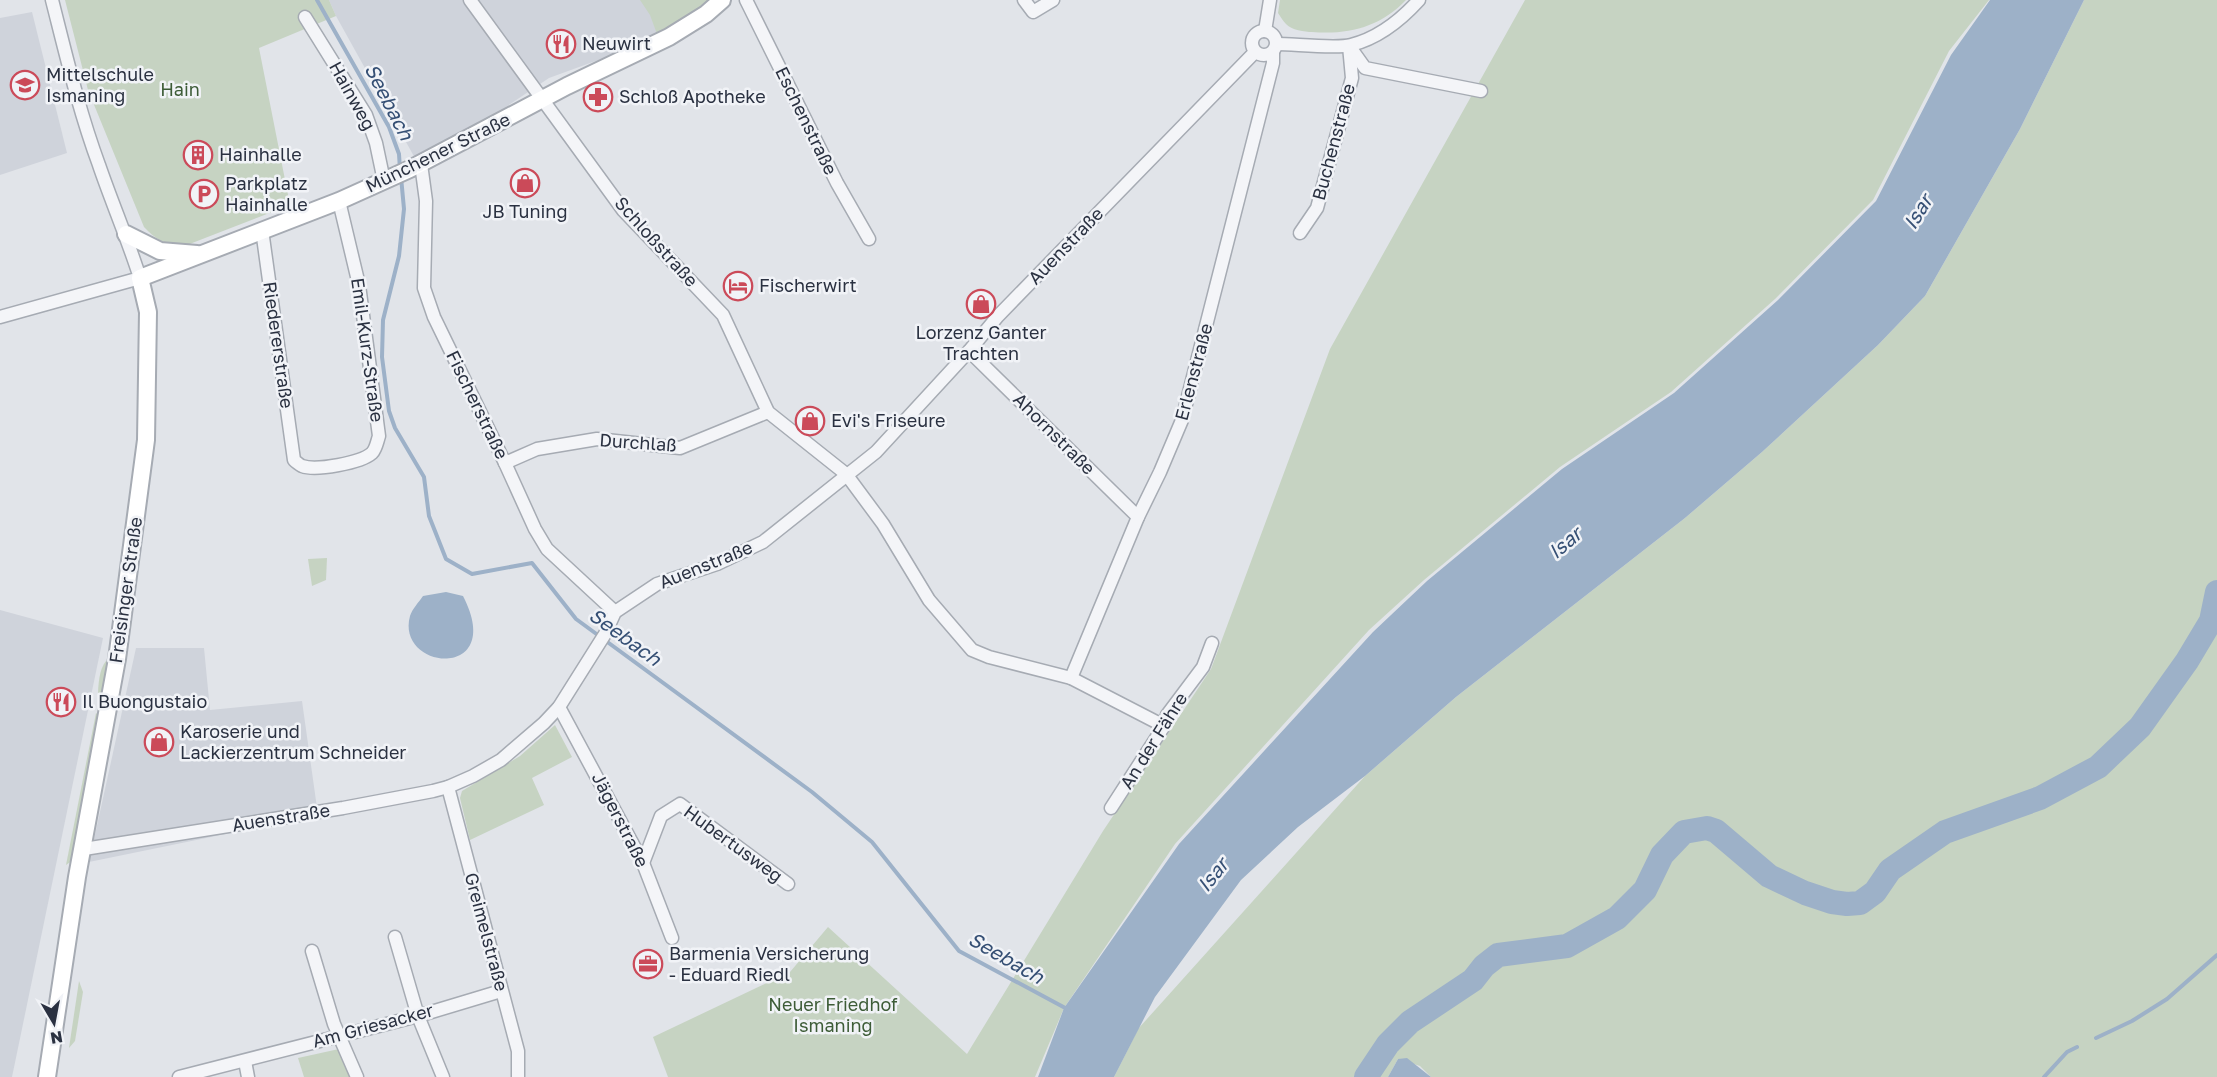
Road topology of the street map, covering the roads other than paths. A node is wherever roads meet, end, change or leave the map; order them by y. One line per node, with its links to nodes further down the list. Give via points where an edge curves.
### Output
1 (52, 0): 21 (street, via 98,164)
2 (470, 0): 15 (street, Schloßstraße)
3 (722, 0): 15 (main road, Münchener Straße, via 669,37)
4 (746, 0): 22 (street, Eschenstraße)
5 (1024, 0): 6 (street, via 1033,12)
6 (1053, 0)
7 (1270, 0): 10 (street)
8 (1419, 0): 11 (street, via 1385,31)
9 (305, 17): 17 (street, Hainweg, via 366,115)
10 (1265, 31): 12 (street, via 1272,34); 13 (street, via 1254,36 1251,44)
11 (1349, 46): 12 (street); 14 (street, via 1365,68); 20 (street, Buchenstraße, via 1352,78 1317,208)
12 (1275, 48): 13 (street, via 1266,56); 31 (street, Erlenstraße, via 1182,420)
13 (1255, 52): 26 (street, Auenstraße, via 998,316)
14 (1481, 91)
15 (543, 99): 16 (main road, Münchener Straße); 27 (street, Schloßstraße, via 623,210 723,315)
16 (416, 166): 17 (main road, Münchener Straße); 29 (street, Fischerstraße, via 426,201 424,288)
17 (388, 179): 18 (main road, Münchener Straße)
18 (339, 201): 19 (main road, Münchener Straße); 28 (street, Emil-Kurz-Straße, via 360,285 379,436 375,451 351,463 314,467 301,466)
19 (262, 230): 23 (main road, Münchener Straße); 28 (street, Riedererstraße)
20 (1300, 233)
21 (126, 234): 23 (main road, via 160,251); 24 (street)
22 (869, 239)
23 (201, 254): 24 (main road, Münchener Straße)
24 (140, 278): 25 (street); 39 (main road, Freisinger Straße, via 148,312 146,440 117,659)
25 (0, 317)
26 (969, 351): 30 (street, Auenstraße, via 876,452); 31 (street, Ahornstraße)
27 (768, 412): 29 (street, Durchlaß, via 680,448 597,439 537,449); 30 (street, Schloßstraße)
28 (294, 460)
29 (506, 463): 32 (street, Fischerstraße, via 547,549)
30 (846, 474): 32 (street, Auenstraße, via 763,542 717,564 657,584); 34 (street, Schloßstraße, via 883,524 929,600 972,650)
31 (1138, 517): 34 (street, Erlenstraße)
32 (615, 612): 35 (street, Auenstraße)
33 (1212, 643): 36 (street, An der Fähre, via 1203,667 1167,715)
34 (1071, 678): 36 (street, Schloßstraße)
35 (559, 707): 37 (street, Auenstraße, via 501,760); 40 (street, Jägerstraße)
36 (1164, 726): 38 (street, An der Fähre)
37 (448, 787): 39 (street, Auenstraße, via 332,810); 45 (street, Greimelstraße)
38 (1111, 808)
39 (84, 849): 49 (main road, Freisinger Straße)
40 (643, 863): 41 (street, Hubertusweg, via 661,816 680,804); 43 (street, Jägerstraße)
41 (788, 884)
42 (395, 937): 46 (street)
43 (672, 938)
44 (312, 951): 47 (street)
45 (501, 990): 46 (street, Am Griesacker); 54 (street, Greimelstraße, via 518,1051)
46 (418, 1016): 47 (street, Am Griesacker); 53 (street)
47 (340, 1034): 48 (street, Am Griesacker); 52 (street)
48 (245, 1061): 50 (street, Am Griesacker); 51 (street)
49 (47, 1077)
50 (179, 1077)
51 (248, 1077)
52 (357, 1077)
53 (443, 1077)
54 (518, 1077)

